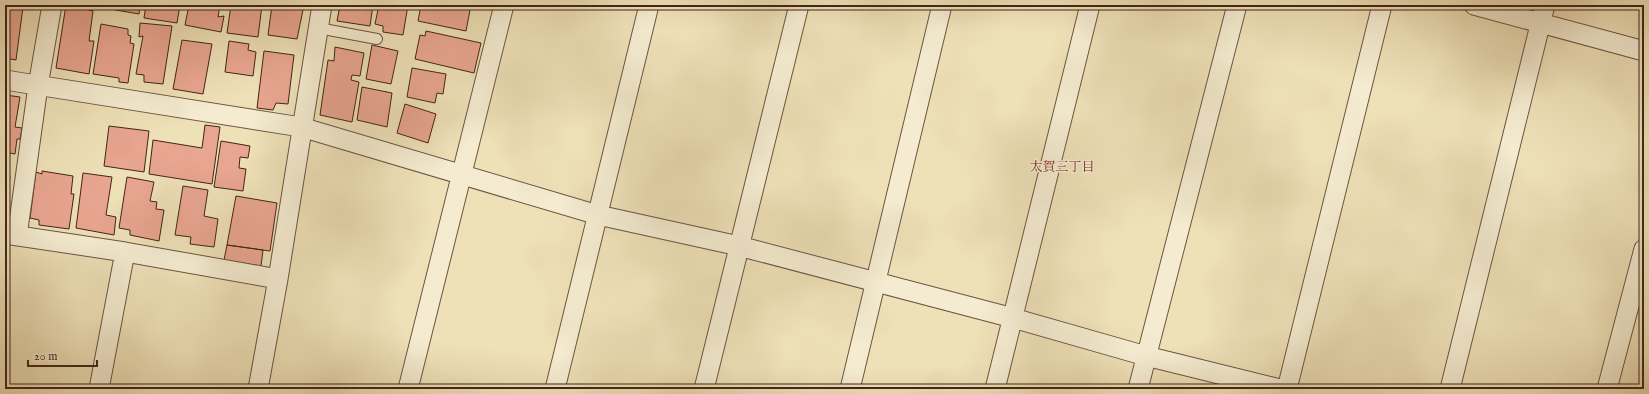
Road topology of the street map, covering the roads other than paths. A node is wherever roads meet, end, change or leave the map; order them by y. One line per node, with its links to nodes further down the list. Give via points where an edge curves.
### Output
1 (52, 5): 17 (street)
2 (322, 5): 13 (street)
3 (504, 5): 19 (street)
4 (649, 5): 20 (street)
5 (799, 5): 22 (street)
6 (942, 5): 26 (street)
7 (1090, 5): 27 (street)
8 (1237, 5): 28 (street)
9 (1382, 5): 38 (street)
10 (1474, 5): 12 (street)
11 (1545, 5): 12 (street)
12 (1540, 24): 15 (street); 39 (street)
13 (318, 28): 14 (lane); 18 (street)
14 (376, 39)
15 (1644, 51)
16 (5, 80): 17 (street)
17 (38, 86): 18 (street); 21 (street)
18 (301, 127): 19 (street); 25 (street)
19 (462, 174): 20 (street); 31 (street)
20 (598, 215): 22 (street); 32 (street)
21 (11, 235): 24 (street)
22 (739, 246): 26 (street); 33 (street)
23 (1644, 249): 40 (street)
24 (125, 252): 25 (street); 29 (street)
25 (278, 279): 30 (street)
26 (875, 282): 27 (street); 34 (street)
27 (1013, 318): 28 (street); 35 (street)
28 (1146, 356): 36 (street); 37 (street)
29 (99, 389)
30 (258, 389)
31 (408, 389)
32 (555, 389)
33 (704, 389)
34 (850, 389)
35 (995, 389)
36 (1138, 389)
37 (1280, 389)
38 (1287, 389)
39 (1450, 389)
40 (1607, 389)

